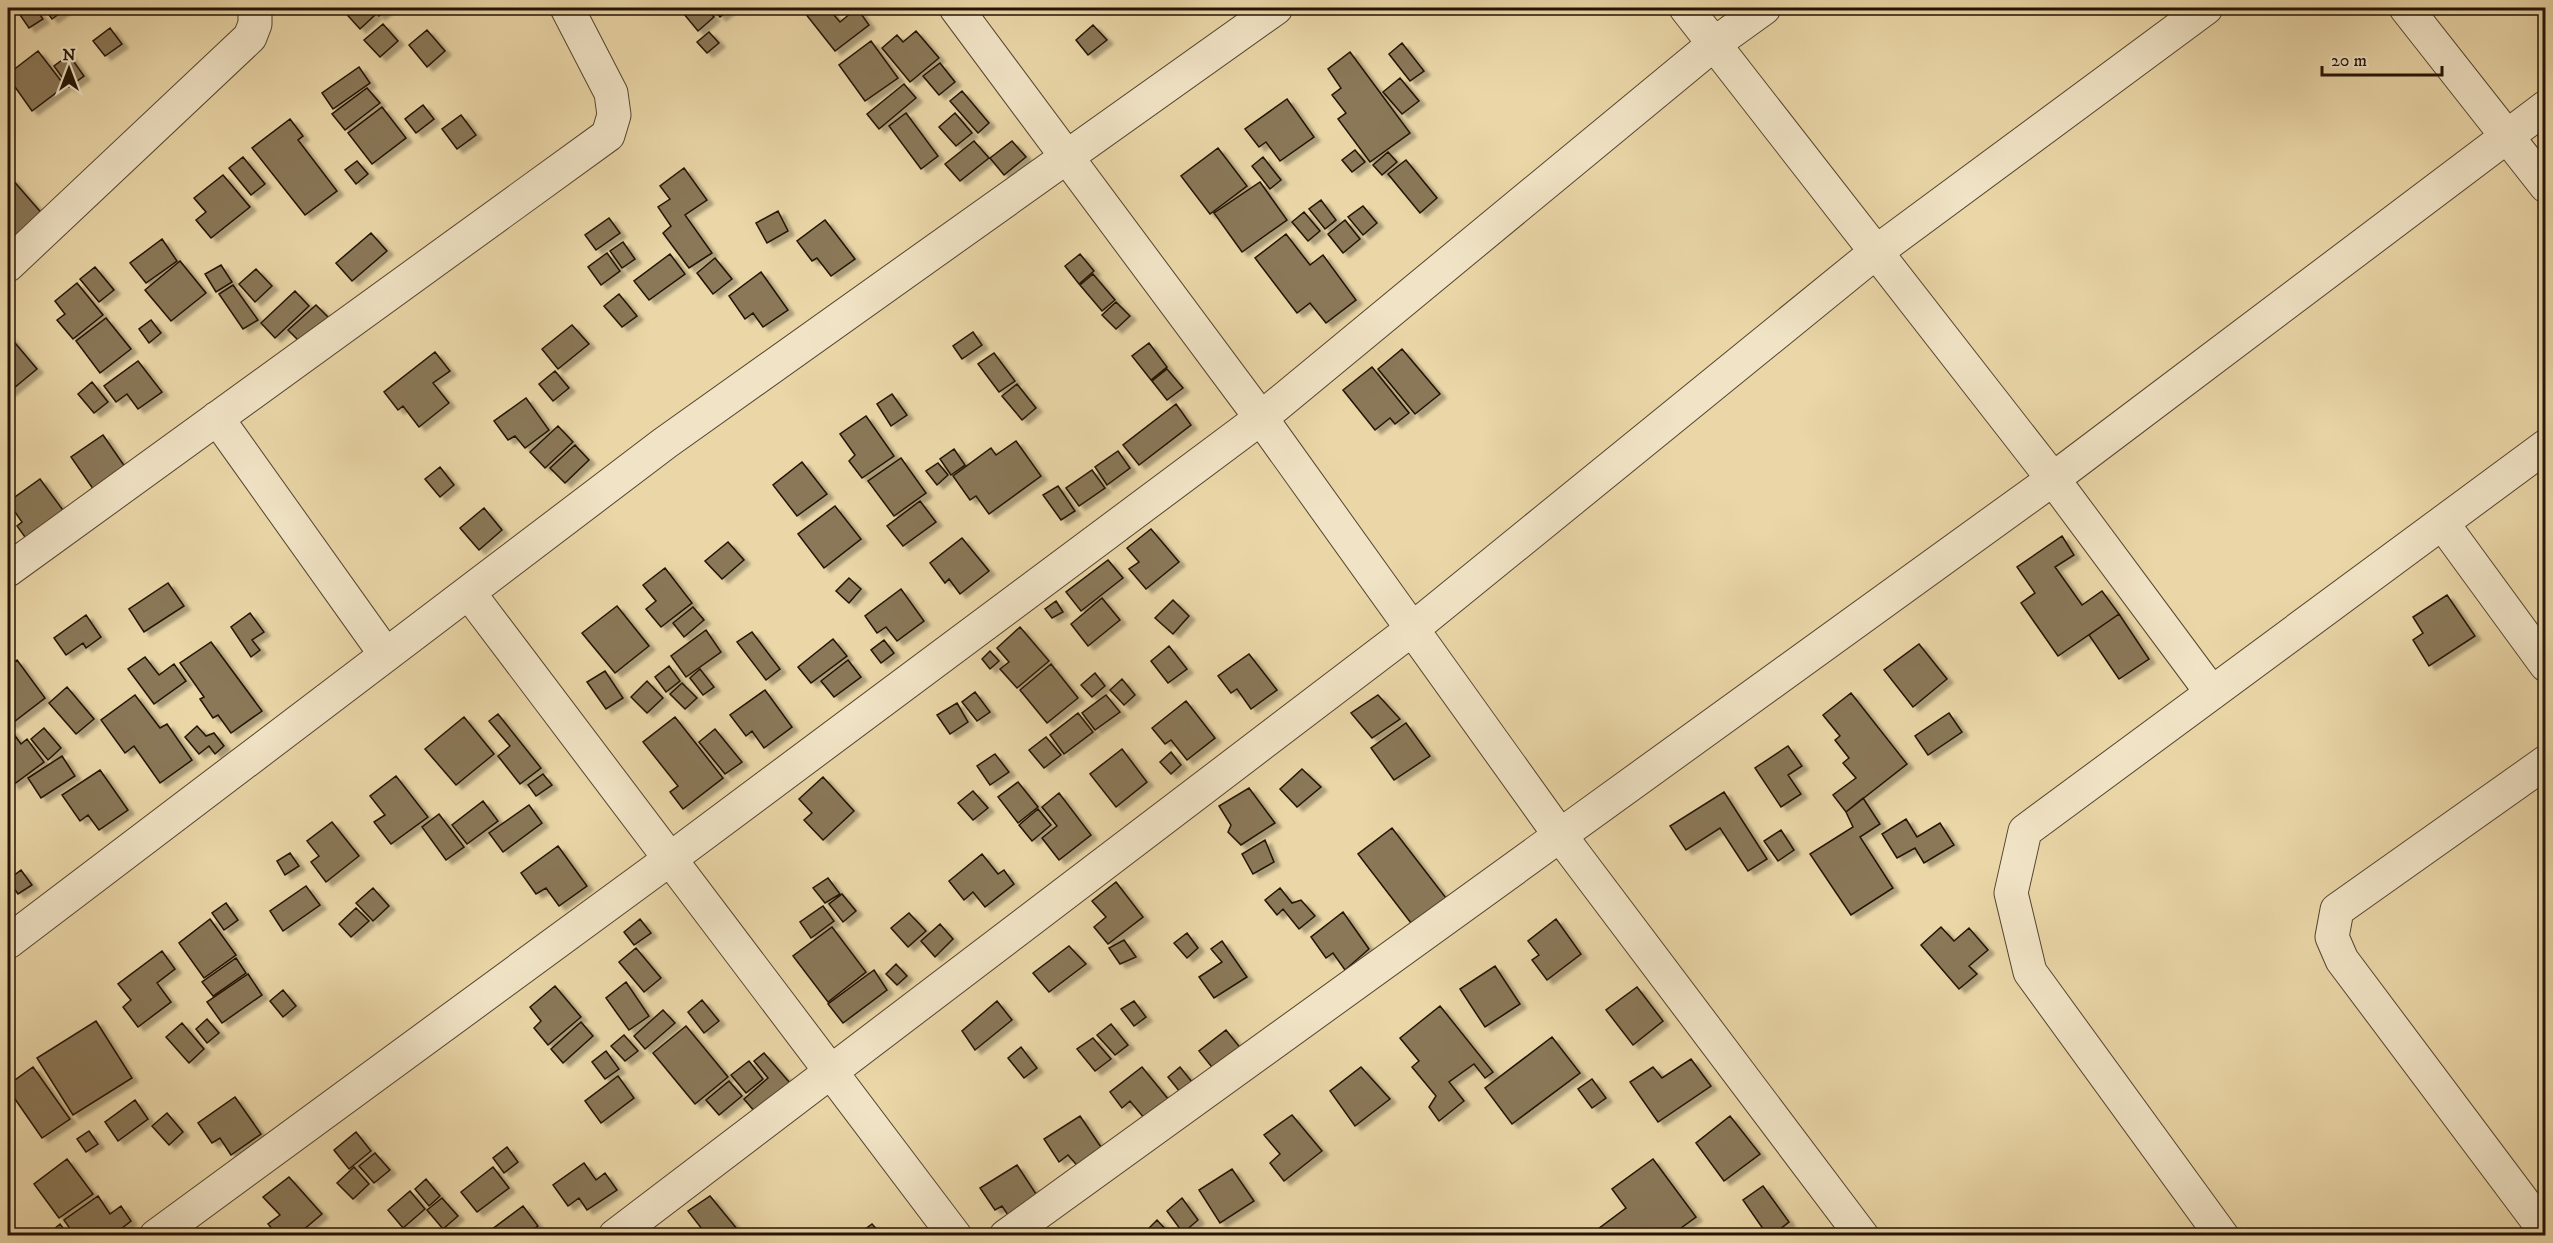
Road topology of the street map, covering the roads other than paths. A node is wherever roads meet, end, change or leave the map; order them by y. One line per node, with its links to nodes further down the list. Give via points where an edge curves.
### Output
1 (255, 8): 15 (street, via 250,37)
2 (567, 8): 16 (street, via 611,93 614,115 608,135)
3 (956, 8): 12 (street)
4 (1276, 8): 12 (street)
5 (1686, 8): 9 (street)
6 (1764, 8): 9 (street)
7 (2206, 8): 14 (street)
8 (2406, 8): 11 (street)
9 (1714, 44): 14 (street); 17 (street)
10 (2546, 107): 11 (street)
11 (2508, 136): 13 (street); 19 (street)
12 (1066, 158): 17 (street); 22 (street, via 665,443)
13 (2546, 186)
14 (1876, 252): 19 (street); 23 (street)
15 (8, 265)
16 (217, 418): 21 (street); 24 (street)
17 (1261, 418): 23 (street); 29 (street)
18 (2546, 446): 20 (street)
19 (2053, 479): 26 (street); 28 (street)
20 (2443, 524): 25 (street); 26 (street)
21 (8, 570)
22 (469, 593): 24 (street); 29 (street)
23 (1411, 630): 28 (street); 31 (street)
24 (386, 655): 30 (street)
25 (2546, 665)
26 (2212, 693): 38 (street, via 2025,831 2011,893 2030,972)
27 (2546, 762): 32 (street, via 2337,910 2332,937 2342,960)
28 (1559, 834): 36 (street); 37 (street)
29 (670, 859): 31 (street); 33 (street)
30 (8, 942)
31 (830, 1073): 34 (street); 35 (street)
32 (2546, 1232)
33 (156, 1236)
34 (615, 1236)
35 (955, 1236)
36 (1006, 1236)
37 (1862, 1236)
38 (2222, 1236)

